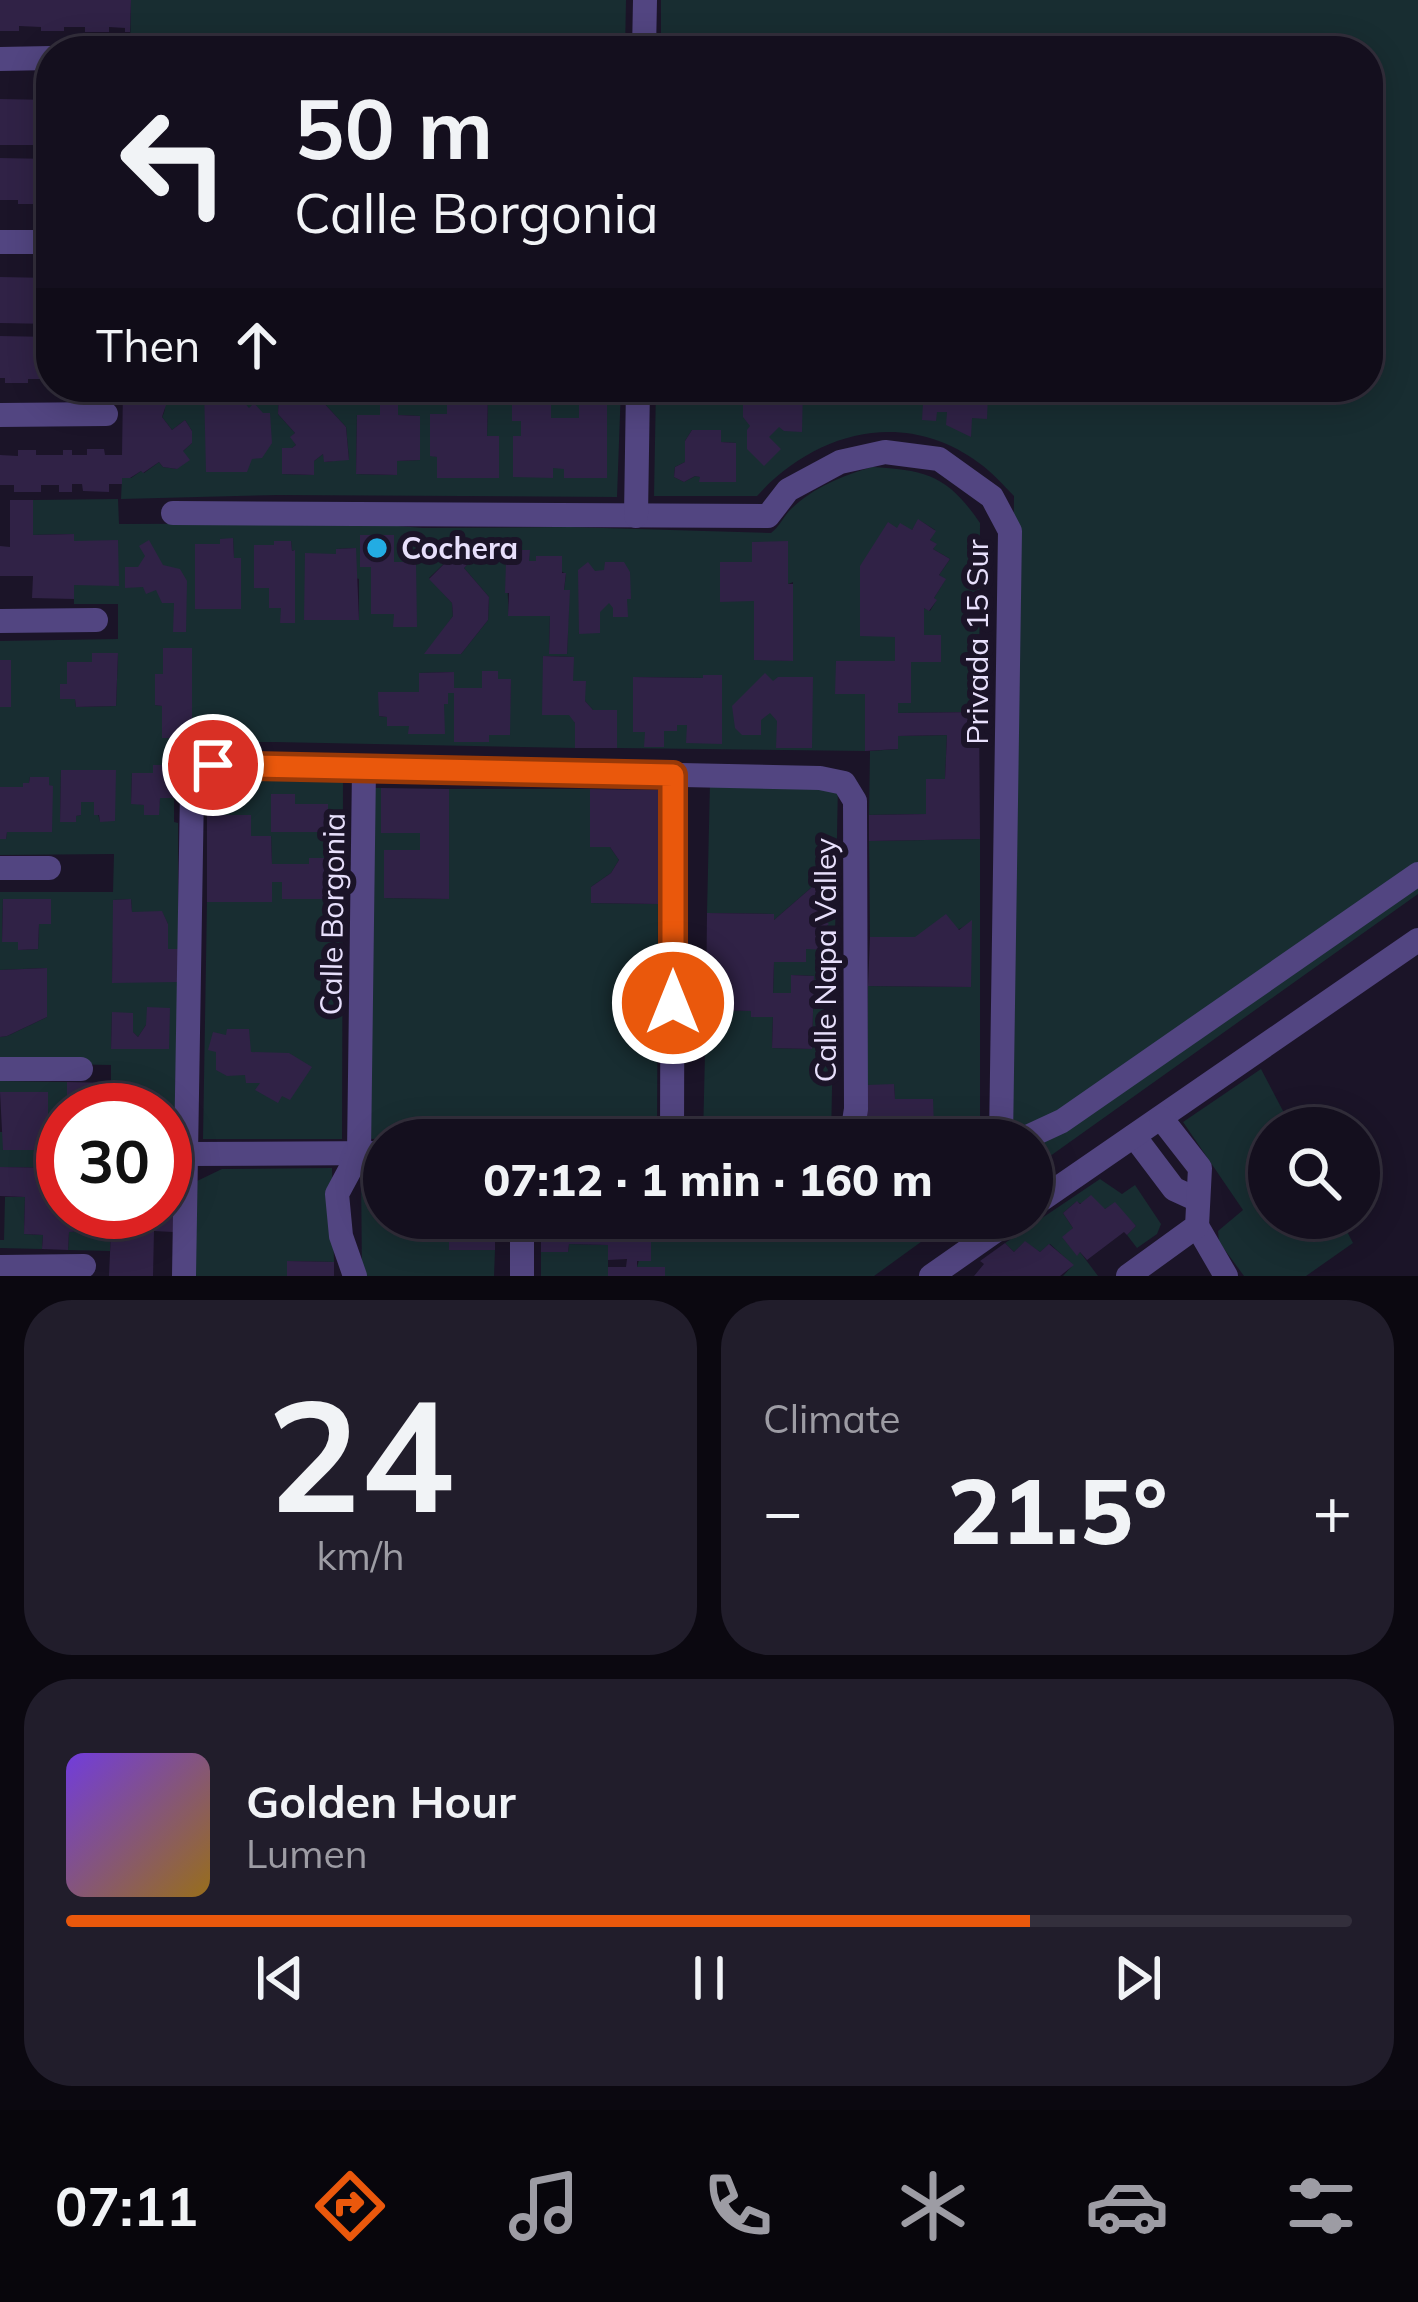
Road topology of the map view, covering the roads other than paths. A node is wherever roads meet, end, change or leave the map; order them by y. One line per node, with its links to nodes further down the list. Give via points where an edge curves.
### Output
1 (645, 0): 2 (street)
2 (644, 36)
3 (36, 58): 4 (street)
4 (0, 59)
5 (0, 242): 6 (street)
6 (36, 242)
7 (638, 402): 11 (street)
8 (0, 415): 9 (street)
9 (106, 415)
10 (173, 512): 11 (street, Privada 15 Sur)
11 (636, 515): 27 (street, Privada 15 Sur, via 768,516 788,490 840,462 884,452 940,460 992,497 1010,531)
12 (96, 620): 13 (street)
13 (0, 621)
14 (364, 768): 15 (street); 22 (street, via 213,765 196,772); 24 (street, Calle Borgonia)
15 (673, 775): 25 (street); 26 (street, Calle Napa Valley, via 820,778 844,783 855,801)
16 (0, 868): 17 (street)
17 (49, 868)
18 (1418, 874): 28 (street)
19 (1418, 940): 23 (street)
20 (0, 1069): 21 (street)
21 (81, 1069)
22 (186, 1083)
23 (1162, 1118): 29 (street); 34 (street, via 1200,1168)
24 (370, 1119)
25 (673, 1119)
26 (854, 1119)
27 (1001, 1119)
28 (1053, 1125)
29 (1134, 1136): 33 (street); 34 (street)
30 (363, 1153): 31 (street)
31 (192, 1154)
32 (363, 1163): 41 (street, Calle Borgonia, via 337,1194 340,1236)
33 (1053, 1192)
34 (1198, 1213): 44 (street); 45 (street)
35 (184, 1239): 40 (street)
36 (522, 1239): 42 (street)
37 (981, 1239): 43 (street)
38 (84, 1266): 39 (street)
39 (0, 1267)
40 (184, 1276)
41 (356, 1276)
42 (522, 1276)
43 (932, 1276)
44 (1128, 1276)
45 (1226, 1276)

